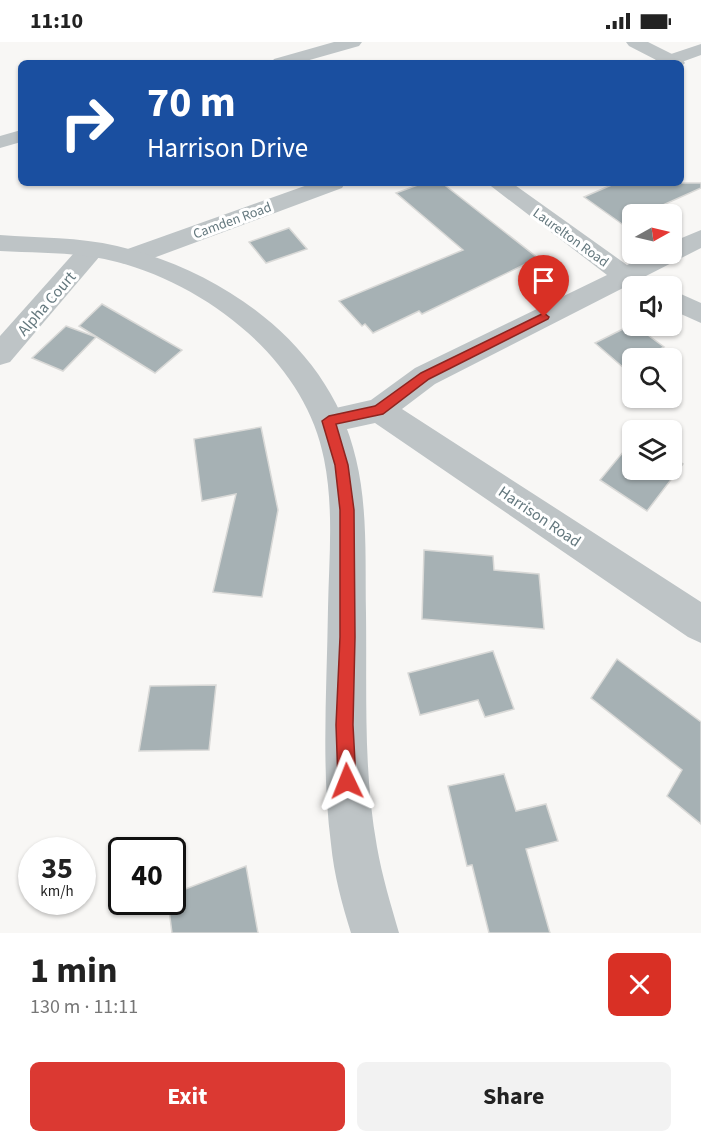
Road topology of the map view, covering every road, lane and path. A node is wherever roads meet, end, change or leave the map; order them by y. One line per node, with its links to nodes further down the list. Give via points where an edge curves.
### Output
1 (353, 42): 4 (street)
2 (635, 42): 7 (street)
3 (701, 48): 8 (street)
4 (317, 52): 5 (street); 6 (street)
5 (290, 60)
6 (328, 60)
7 (667, 60)
8 (683, 60)
9 (18, 137): 10 (street)
10 (0, 142)
11 (326, 186): 17 (street, Camden Road)
12 (502, 186): 19 (street, Laurelton Road)
13 (701, 238): 15 (street)
14 (0, 243): 16 (street)
15 (682, 248)
16 (92, 250): 17 (street); 24 (street, Alpha Court)
17 (131, 257): 26 (street, via 201,288 260,327 293,360)
18 (657, 264): 20 (street)
19 (628, 276)
20 (641, 276)
21 (622, 287): 25 (street, via 425,376)
22 (682, 304): 23 (street)
23 (701, 314)
24 (0, 356)
25 (379, 410): 26 (street); 27 (street, Harrison Road)
26 (329, 421): 28 (street, via 341,465 347,510 344,725 348,800 363,898)
27 (701, 624)
28 (375, 933)

